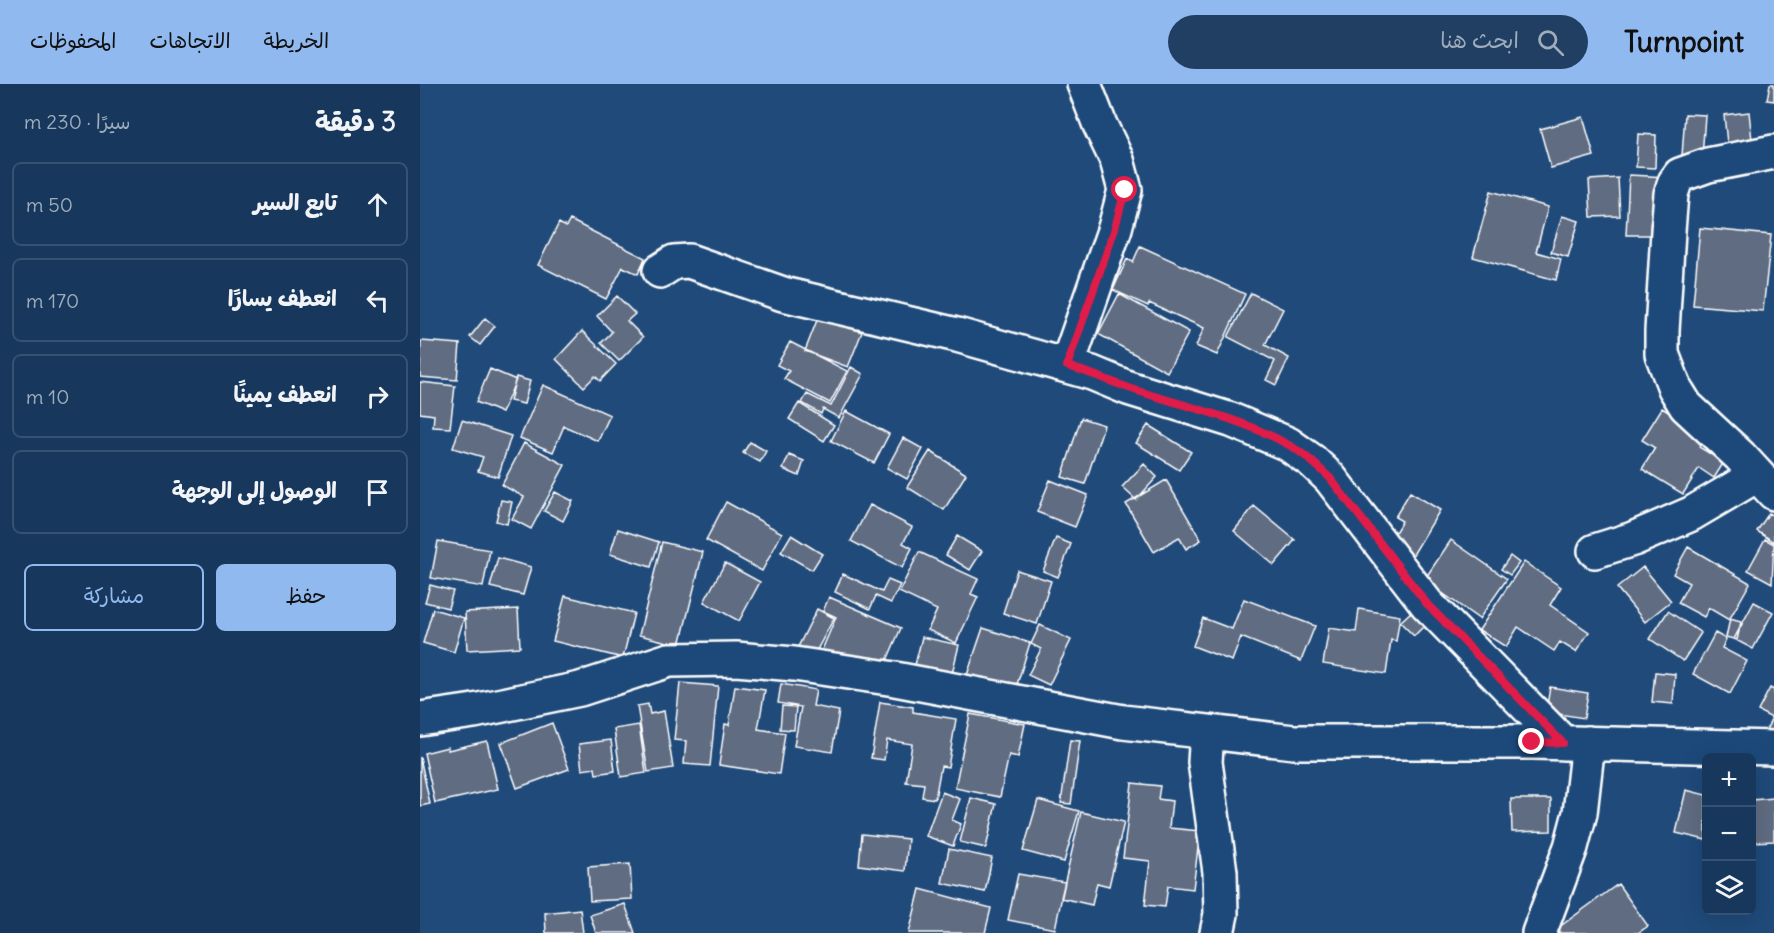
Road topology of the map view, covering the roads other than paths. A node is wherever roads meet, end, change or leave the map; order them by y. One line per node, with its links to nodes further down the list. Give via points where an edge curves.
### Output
1 (1084, 84): 4 (street, via 1117,160 1125,190)
2 (1774, 152): 5 (street, via 1708,165 1680,175 1675,182 1662,331 1662,354 1686,406)
3 (660, 271): 4 (street, via 674,262 688,261 783,294 957,335)
4 (1067, 366): 9 (street, via 1231,420 1288,444 1312,461 1330,478 1427,604)
5 (1766, 484): 6 (street)
6 (1595, 551)
7 (420, 719): 8 (street, via 580,689 669,660 736,659 895,679 1123,722)
8 (1208, 732): 9 (street, via 1294,742); 11 (street, via 1205,762 1220,872 1221,914)
9 (1575, 743): 10 (street); 12 (street, via 1580,813)
10 (1774, 748)
11 (1217, 933)
12 (1539, 933)

